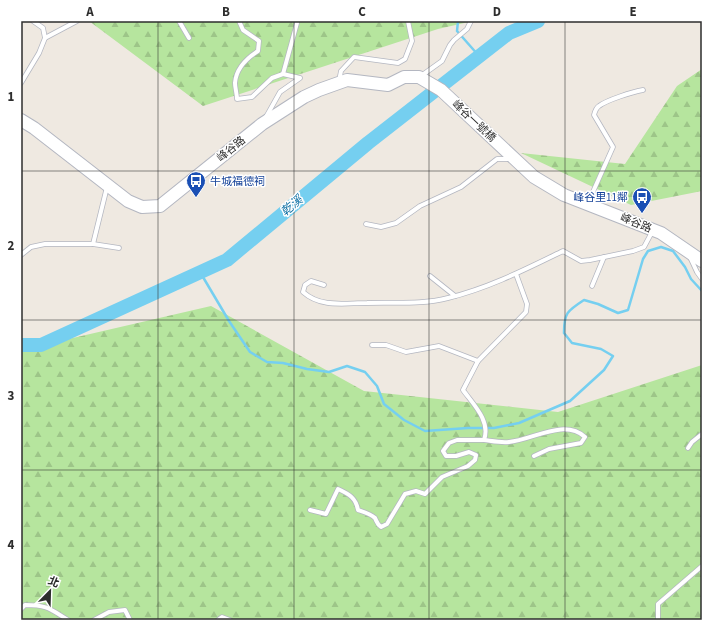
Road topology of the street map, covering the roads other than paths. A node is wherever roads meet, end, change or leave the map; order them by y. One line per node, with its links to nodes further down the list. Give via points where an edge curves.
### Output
1 (33, 21): 8 (lane, via 43,28)
2 (77, 21): 8 (lane)
3 (179, 21): 9 (lane)
4 (239, 21): 10 (lane, via 243,30 259,41 258,51 249,57 239,71 235,83 237,99 252,97 272,78)
5 (408, 21): 13 (lane, via 412,41 405,59 398,63 354,57 341,71)
6 (471, 21): 11 (lane, via 468,29 450,46 442,61)
7 (297, 23): 10 (lane)
8 (44, 38): 12 (lane, via 39,53)
9 (189, 38)
10 (283, 74): 16 (lane, via 300,78 280,92)
11 (419, 77): 13 (street, 峰谷路, via 404,77 388,85 347,80); 17 (street, 峰谷一號橋, via 441,90)
12 (21, 83)
13 (339, 83): 16 (street, 峰谷路, via 304,97)
14 (642, 90): 19 (lane, via 599,106 595,111 594,115 613,147)
15 (21, 120): 18 (street, 峰谷路)
16 (262, 124): 18 (street, 峰谷路, via 160,206 142,207 128,201)
17 (511, 155): 19 (street, 峰谷路, via 534,177 564,195); 20 (lane, via 497,159 461,187 420,206 396,223 381,227)
18 (107, 185): 22 (lane)
19 (588, 204): 21 (street, 峰谷路)
20 (366, 224)
21 (653, 230): 24 (street, 峰谷路); 26 (lane, via 644,247)
22 (93, 244): 23 (lane); 25 (lane, via 45,244 31,247)
23 (119, 248)
24 (687, 251): 27 (street, 峰谷路); 30 (lane)
25 (21, 255)
26 (604, 257): 28 (lane, via 581,261 563,251); 32 (lane)
27 (702, 261)
28 (516, 274): 33 (lane); 35 (lane, via 527,304 526,312)
29 (430, 276): 33 (lane)
30 (702, 279)
31 (324, 285): 33 (lane, via 311,281 305,285 303,292 319,302 338,304 405,303)
32 (592, 286)
33 (455, 296)
34 (372, 345): 35 (lane, via 386,345 406,352 439,346)
35 (478, 361): 37 (lane, via 463,390 481,414 486,433)
36 (702, 434): 38 (lane)
37 (484, 440): 39 (lane, via 508,443 532,438 546,431 564,430 580,432 586,437 581,443 549,449); 40 (lane, via 457,440 449,443 443,451 446,456 469,452 476,455 475,460 468,466 442,477 425,494 416,491 405,494 387,524 381,527 370,514 358,510 353,497 338,489 326,514)
38 (688, 448)
39 (534, 456)
40 (310, 510)
41 (702, 566): 48 (lane, via 658,604)
42 (21, 609): 43 (lane, via 25,605 40,605 52,609)
43 (68, 620)
44 (94, 620): 45 (lane, via 108,612 125,610)
45 (130, 620)
46 (218, 620): 47 (lane, via 222,617)
47 (230, 620)
48 (658, 620)

